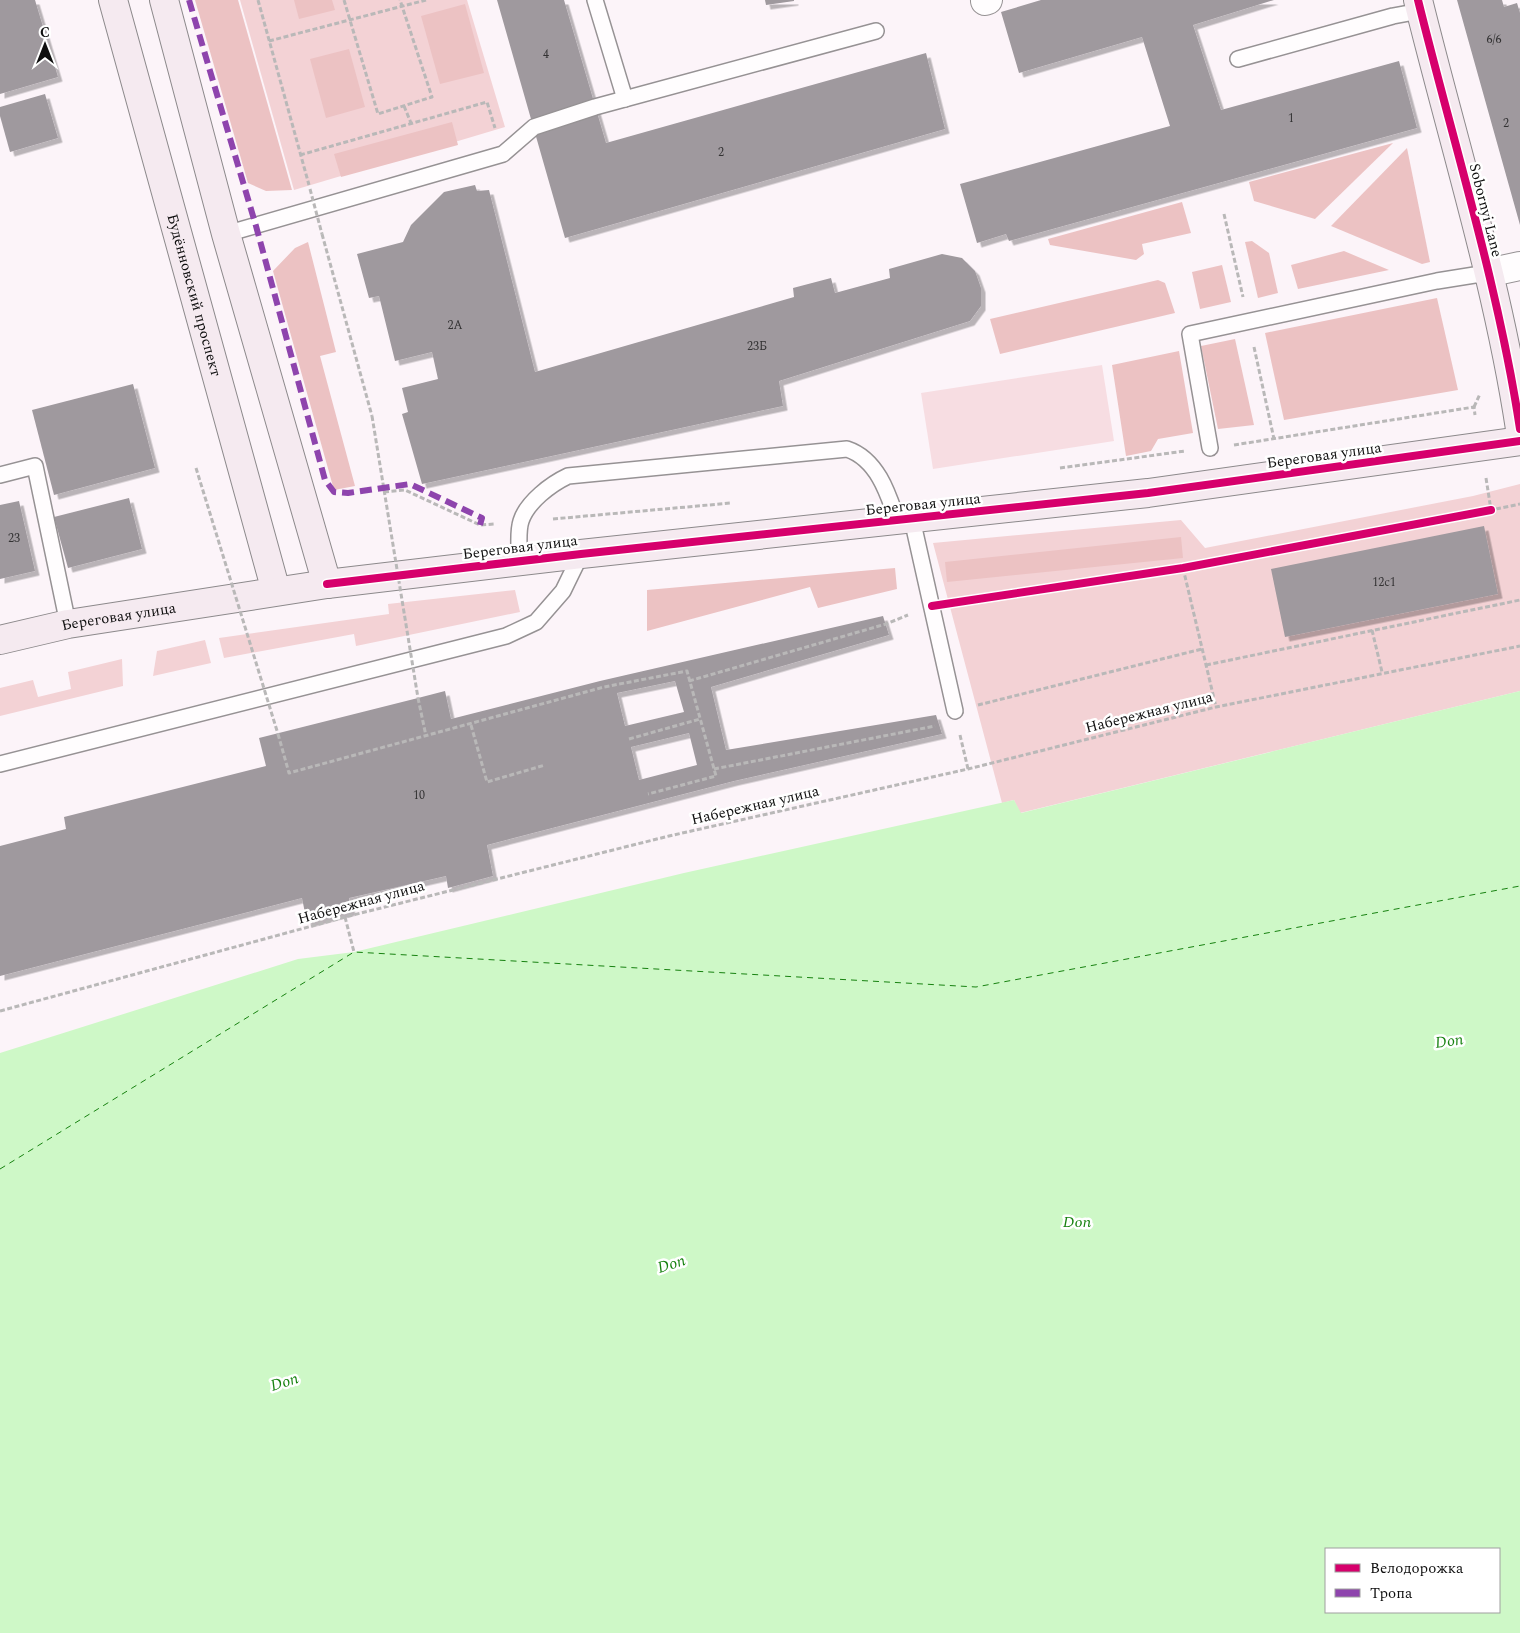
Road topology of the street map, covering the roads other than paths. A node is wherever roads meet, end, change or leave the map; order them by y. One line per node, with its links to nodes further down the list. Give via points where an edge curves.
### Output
1 (113, 0): 19 (street, Будённовский проспект)
2 (164, 0): 8 (street)
3 (596, 0): 7 (lane)
4 (1419, 5): 6 (lane, via 1394,16); 10 (street, Sobornyi Lane)
5 (876, 31): 7 (lane)
6 (1238, 59)
7 (626, 99): 8 (lane, via 534,127 503,154)
8 (226, 234): 18 (street)
9 (1520, 266): 10 (street)
10 (1487, 273): 11 (street, Sobornyi Lane, via 1513,381); 13 (lane, via 1190,334)
11 (1520, 429)
12 (1520, 440): 15 (street, Береговая улица, via 1148,493)
13 (1210, 448)
14 (0, 475): 20 (lane, via 35,466)
15 (905, 519): 16 (street, Береговая улица); 17 (lane, via 869,463 858,453 846,449 568,476 556,481 533,502 521,522); 22 (lane)
16 (581, 554): 17 (street, Береговая улица); 23 (lane, via 563,591 536,622 506,636)
17 (520, 561): 18 (street, Береговая улица)
18 (327, 584): 19 (street, Береговая улица)
19 (276, 591): 20 (street, Береговая улица)
20 (68, 624): 21 (street, Береговая улица)
21 (0, 640)
22 (955, 711)
23 (0, 764)

